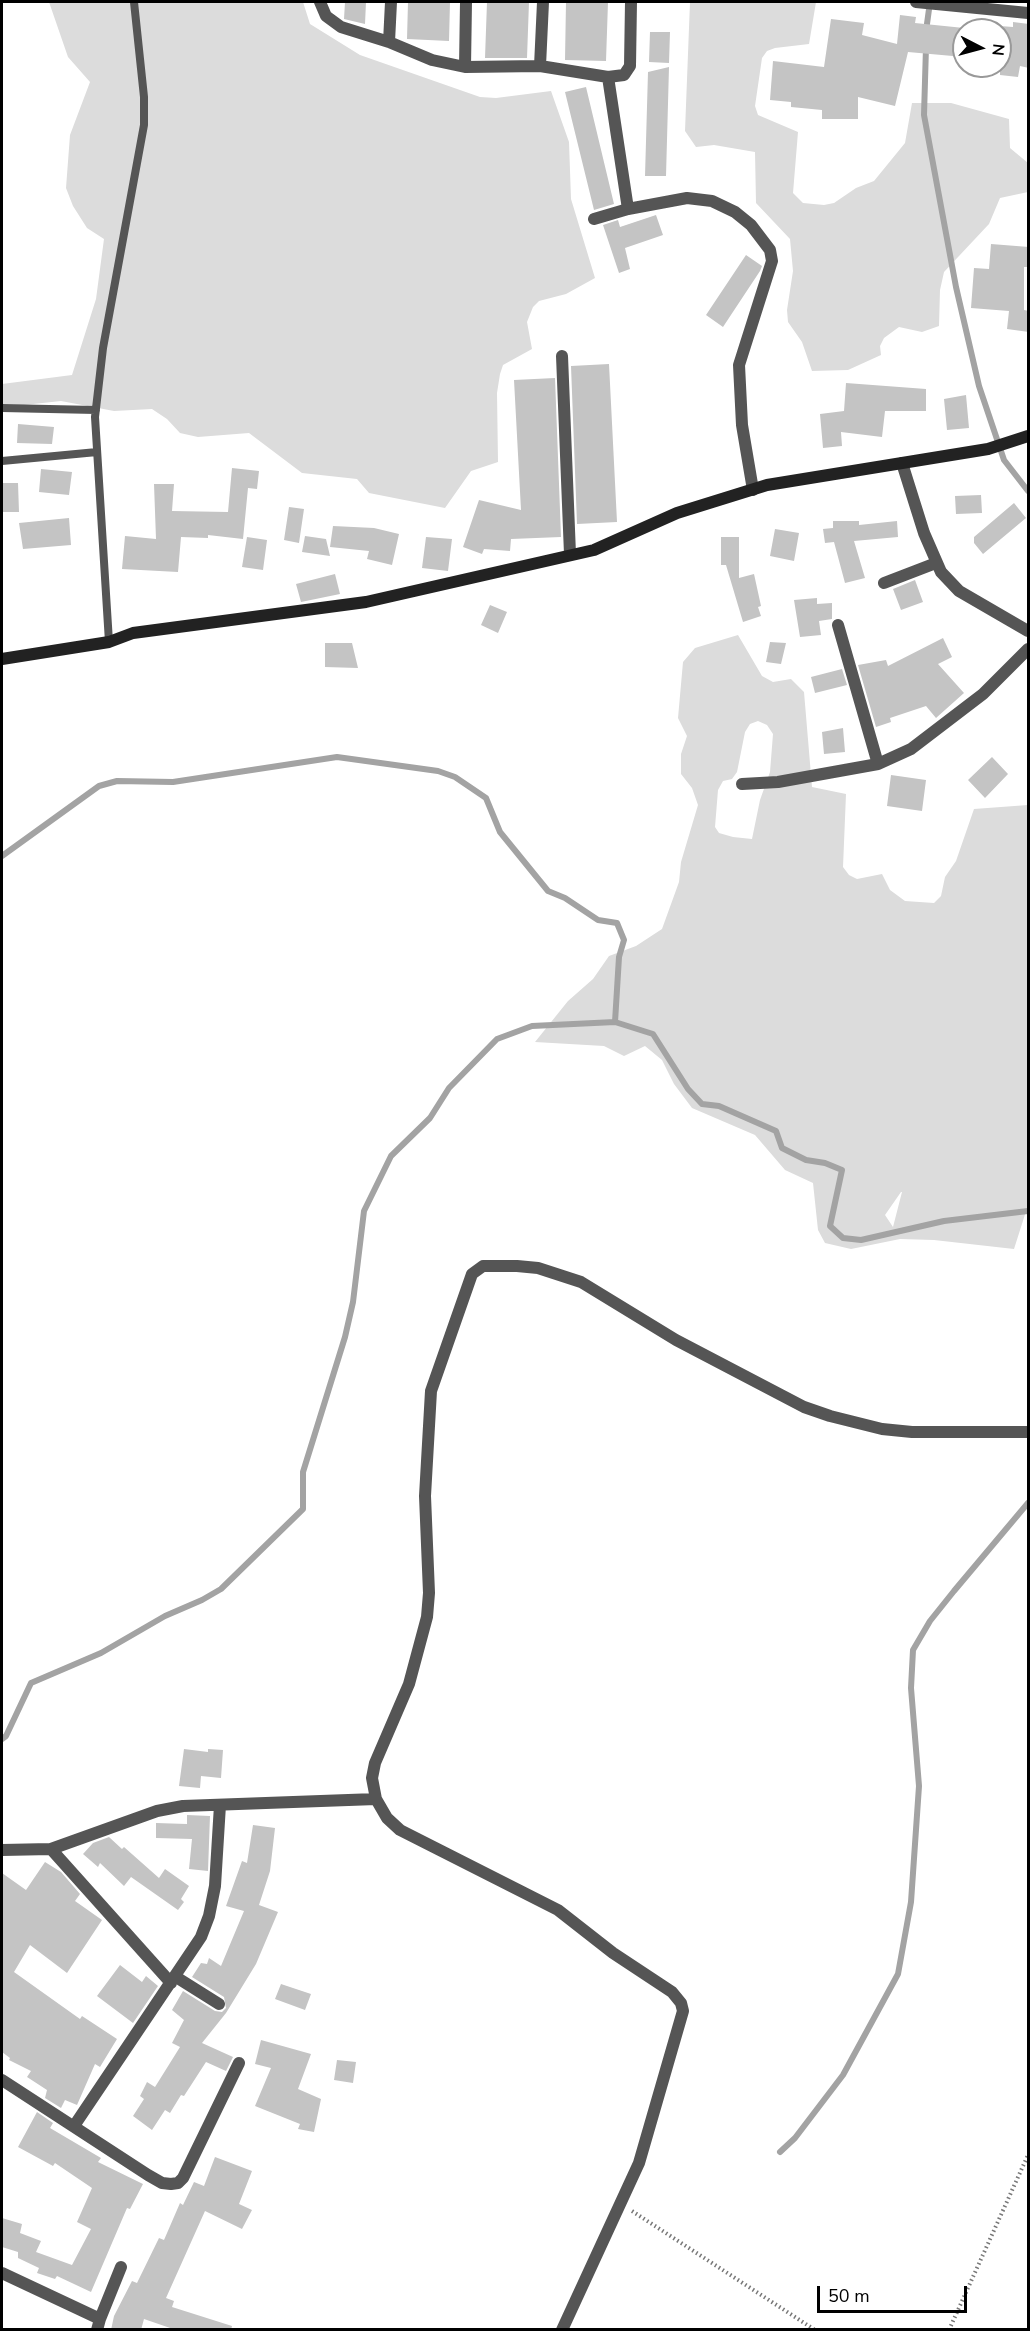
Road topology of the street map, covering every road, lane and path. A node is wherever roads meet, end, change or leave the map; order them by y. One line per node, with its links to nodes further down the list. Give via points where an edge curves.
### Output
1 (134, 2): 17 (lane, via 144,125 103,348)
2 (320, 2): 9 (street, via 326,16 341,27)
3 (391, 2): 9 (street)
4 (466, 2): 11 (street)
5 (543, 2): 10 (street)
6 (631, 2): 12 (street, via 630,66 624,75)
7 (919, 2): 8 (street)
8 (1029, 13)
9 (389, 42): 11 (street, via 432,60)
10 (540, 66): 11 (street); 12 (street)
11 (465, 67)
12 (608, 77): 13 (street)
13 (628, 209): 14 (street); 22 (street, via 687,198 712,201 751,225 770,250 772,261 739,365 742,425)
14 (594, 219)
15 (562, 356): 23 (street)
16 (2, 408): 17 (lane)
17 (96, 410): 19 (lane)
18 (1029, 436): 21 (street, via 1007,444)
19 (97, 452): 20 (lane); 28 (lane)
20 (2, 462)
21 (902, 463): 22 (street); 24 (street)
22 (753, 490): 23 (street, via 677,513 607,546)
23 (570, 554): 28 (street, via 366,602 133,633)
24 (936, 562): 25 (street); 27 (street, via 959,591)
25 (884, 583)
26 (838, 625): 31 (street)
27 (1029, 631)
28 (109, 642): 30 (street)
29 (1029, 649): 31 (street, via 983,694 938,730 911,749)
30 (2, 659)
31 (878, 764): 32 (street, via 778,782)
32 (742, 784)
33 (1029, 1432): 34 (street, via 912,1432 830,1416 804,1407 676,1340 581,1282 538,1268 483,1266 472,1274 431,1391 425,1496 427,1617 409,1684 375,1763 372,1778)
34 (376, 1799): 35 (street); 44 (street, via 400,1830 558,1910 672,1992 681,2003 682,2019 652,2123)
35 (220, 1805): 36 (street, via 157,1811); 38 (street, via 215,1886 209,1916 201,1937)
36 (51, 1849): 37 (street); 38 (street)
37 (2, 1850)
38 (174, 1980): 39 (street); 42 (street)
39 (219, 2004)
40 (238, 2063): 42 (street, via 178,2183 162,2183)
41 (2, 2080): 42 (street)
42 (74, 2126)
43 (1029, 2155): 50 (path)
44 (620, 2204): 48 (street); 49 (path)
45 (122, 2268): 47 (street)
46 (2, 2273): 47 (street)
47 (99, 2324)
48 (562, 2330)
49 (815, 2330)
50 (950, 2330)

